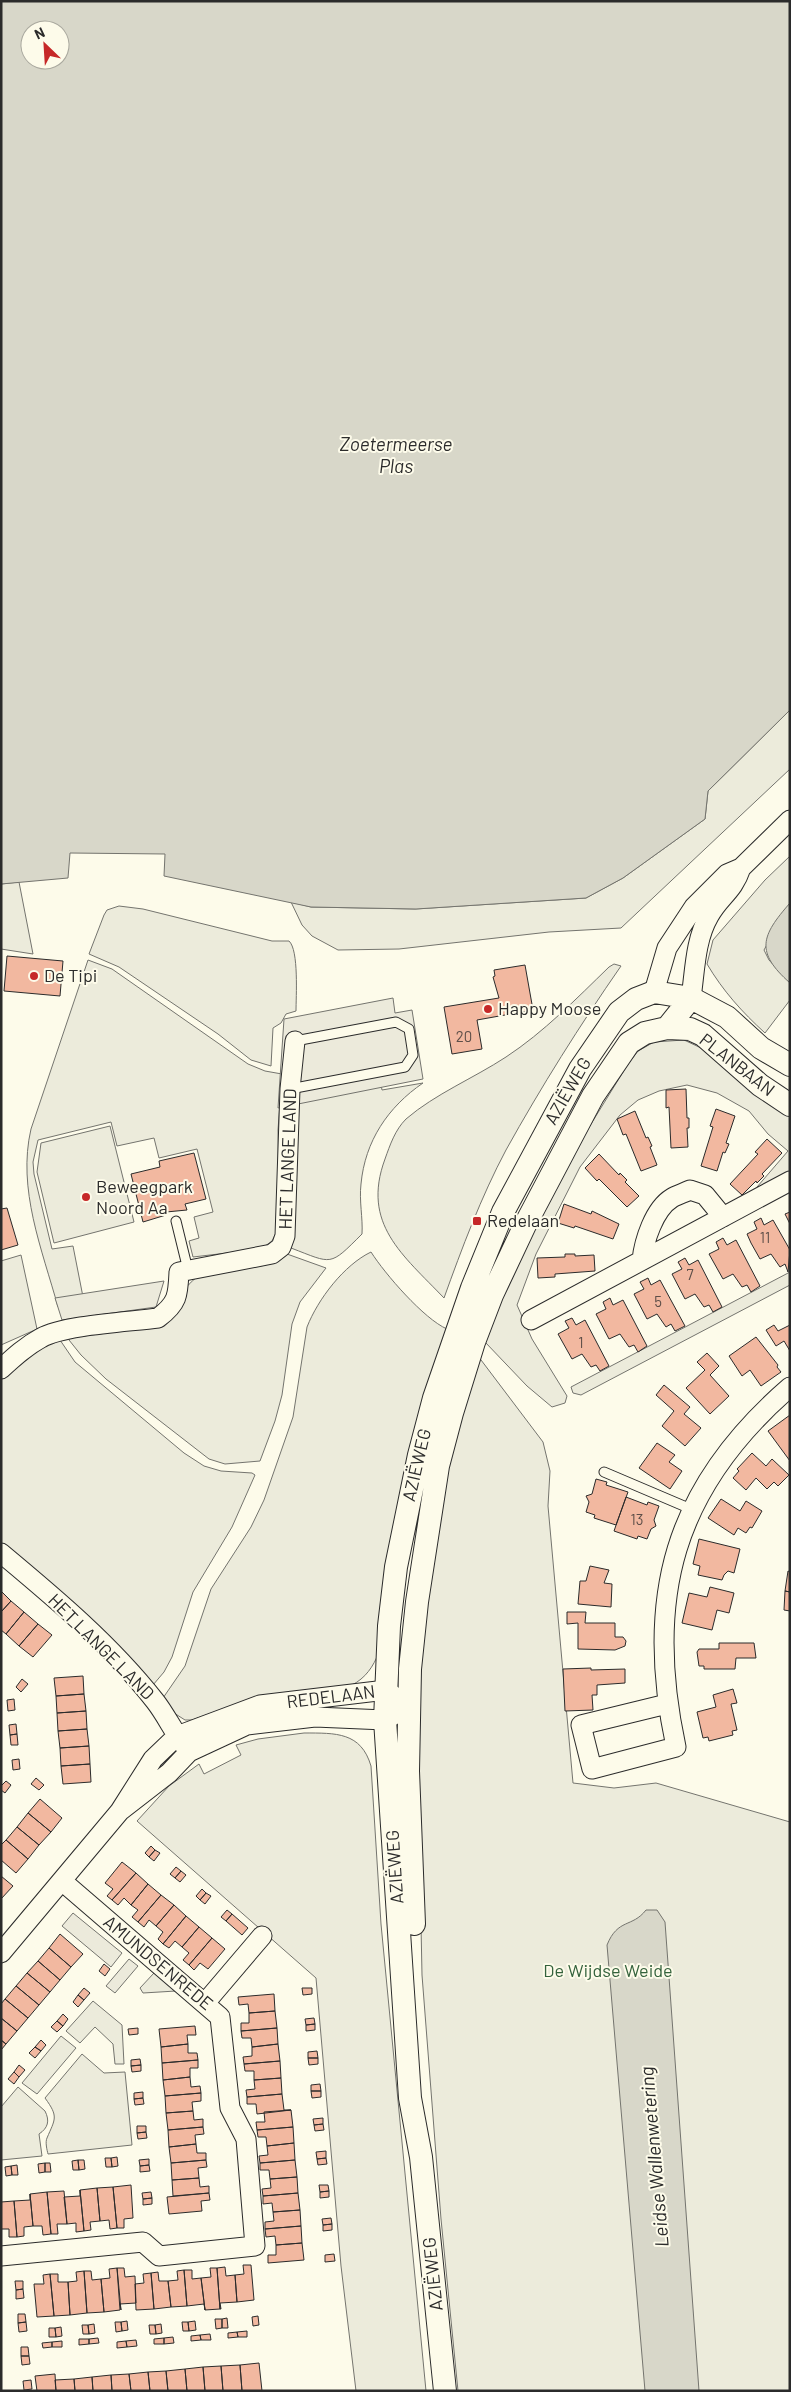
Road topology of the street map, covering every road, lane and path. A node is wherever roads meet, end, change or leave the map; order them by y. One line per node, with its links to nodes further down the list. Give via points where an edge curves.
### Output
1 (790, 820): 2 (street)
2 (741, 868): 3 (street, via 727,874 694,907 667,948); 4 (street, via 736,883 710,915 700,937)
3 (654, 992): 4 (street, PLANBAAN); 5 (street); 15 (street, AZIËWEG, via 636,999 618,1012 580,1069 503,1212)
4 (691, 998): 5 (street); 7 (street, PLANBAAN, via 727,1017 761,1048)
5 (667, 1028): 9 (street, PLANBAAN, via 690,1029 703,1035 760,1085); 15 (street, AZIËWEG, via 645,1033 629,1043 617,1058 593,1096 525,1225)
6 (295, 1041): 8 (street, HET LANGE LAND); 8 (lane, via 396,1022 409,1029 413,1055 405,1067)
7 (790, 1065)
8 (290, 1089): 14 (street, HET LANGE LAND, via 285,1236 280,1247 272,1254)
9 (790, 1105)
10 (790, 1181): 11 (street)
11 (723, 1216): 13 (street); 13 (street, via 705,1195 690,1190 670,1198 653,1222 644,1242)
12 (176, 1221): 14 (lane)
13 (642, 1260): 16 (street)
14 (188, 1270): 17 (street, via 179,1272 178,1296 170,1309 158,1318 58,1331 42,1337)
15 (482, 1291): 22 (street, AZIËWEG, via 434,1398 419,1455 396,1567); 24 (street, AZIËWEG, via 474,1342 438,1466 416,1602)
16 (531, 1320)
17 (1, 1369)
18 (790, 1387): 20 (street, via 767,1406 720,1460)
19 (604, 1472): 20 (lane)
20 (691, 1509): 23 (street, via 668,1588 663,1633)
21 (1, 1553): 26 (street, HET LANGE LAND, via 84,1625 121,1663 154,1700)
22 (386, 1690): 24 (street, REDELAAN); 25 (street, AZIËWEG); 26 (street, REDELAAN, via 260,1705)
23 (667, 1704): 23 (street, via 581,1725 592,1770 676,1747)
24 (409, 1707): 25 (street, REDELAAN); 33 (street, AZIËWEG, via 408,1771 418,2047 424,2098)
25 (385, 1720): 27 (street, REDELAAN, via 315,1717 247,1725); 33 (street, AZIËWEG, via 410,2098)
26 (177, 1736): 27 (street, HET LANGE LAND); 28 (street, REDELAAN, via 153,1759)
27 (189, 1752): 28 (street, REDELAAN, via 169,1773)
28 (120, 1811): 29 (street, REDELAAN)
29 (62, 1882): 31 (street, REDELAAN); 32 (street, AMUNDSENREDE)
30 (262, 1936): 32 (street)
31 (1, 1953)
32 (205, 2003): 34 (street, AMUNDSENREDE, via 220,2017 230,2108 246,2140 255,2246 159,2256 143,2242)
33 (421, 2157): 35 (street, AZIËWEG)
34 (1, 2256)
35 (445, 2391)

